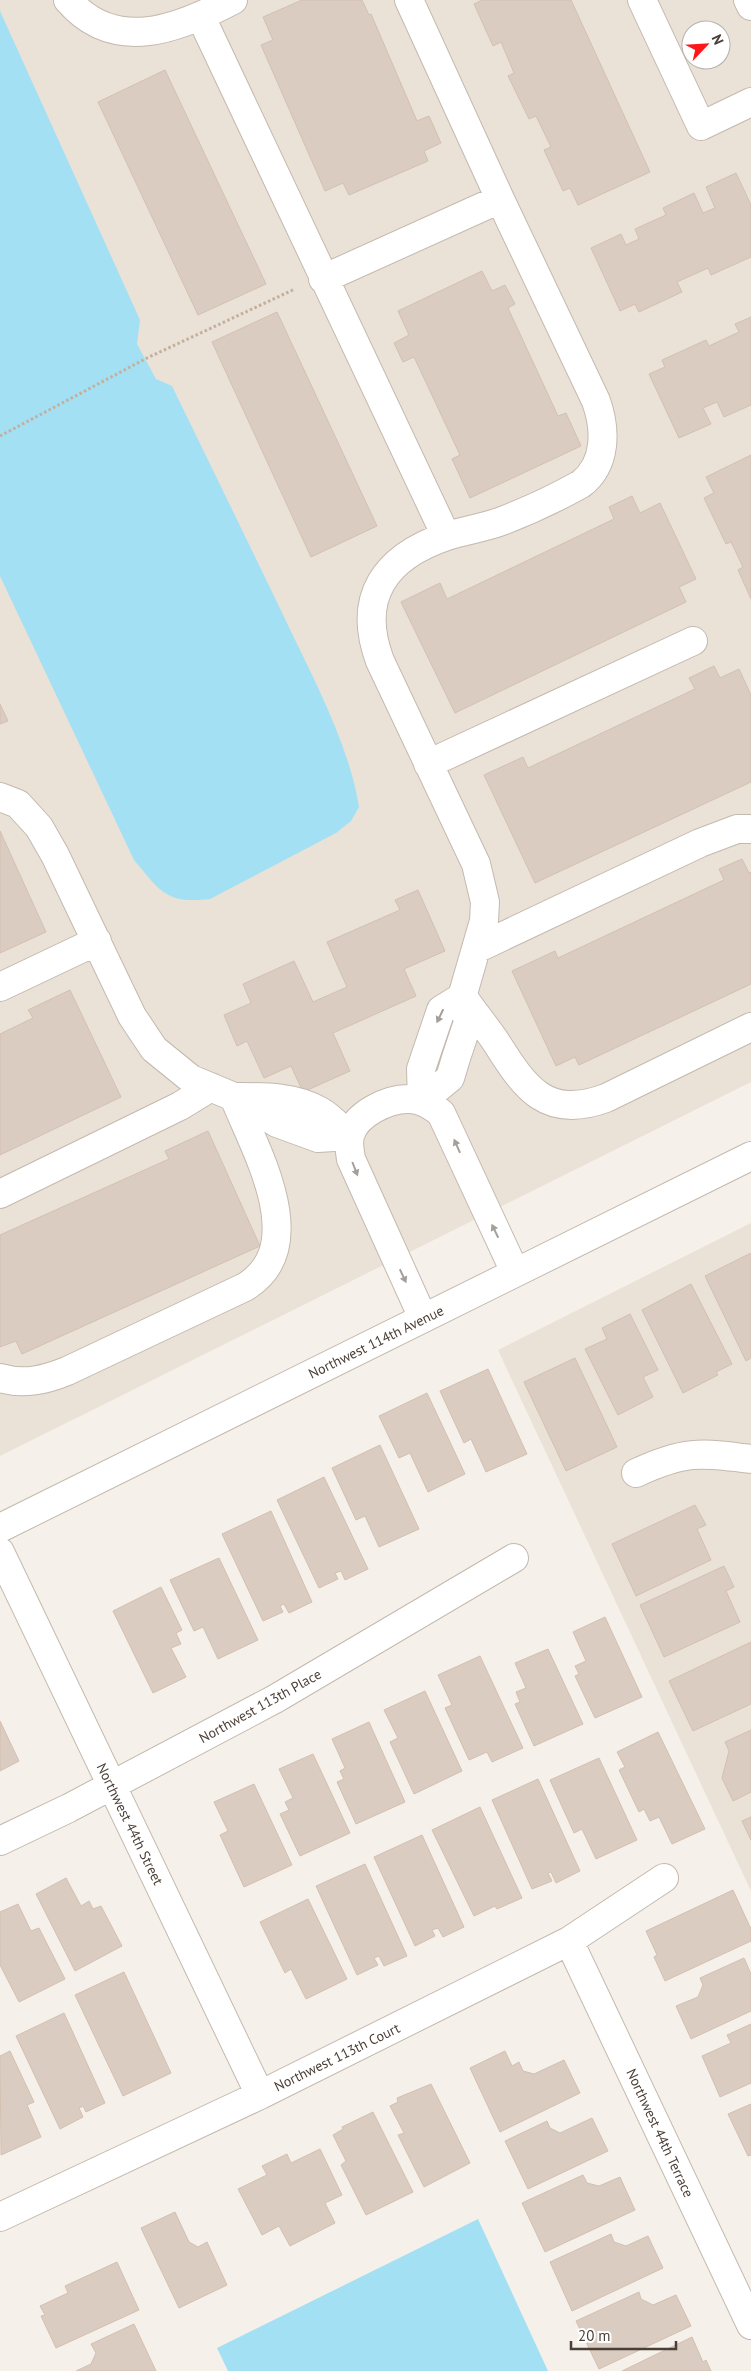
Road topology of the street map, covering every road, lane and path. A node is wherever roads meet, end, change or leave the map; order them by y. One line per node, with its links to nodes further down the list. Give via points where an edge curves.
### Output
1 (68, 0): 7 (street, via 95,22 124,30 159,31)
2 (233, 0): 7 (street)
3 (409, 0): 9 (street)
4 (642, 0): 8 (street, via 701,126)
5 (748, 0): 6 (street)
6 (751, 6)
7 (201, 17): 10 (street)
8 (751, 102)
9 (500, 199): 10 (street); 12 (street, via 596,401 601,415 602,443 591,476 581,484 501,521)
10 (323, 279): 11 (path, via 146,358); 12 (street)
11 (0, 436)
12 (446, 536): 14 (street, via 416,549 392,567 376,591 371,612 372,635 380,661)
13 (693, 641): 14 (street)
14 (428, 764): 18 (street, via 482,883 486,912)
15 (0, 797): 17 (street, via 18,804 39,827)
16 (751, 829): 18 (street, via 737,829 700,843)
17 (97, 940): 19 (street); 22 (street, via 144,1036 168,1062 191,1079)
18 (476, 949): 20 (street)
19 (0, 987)
20 (462, 997): 21 (street, via 525,1085 542,1099 561,1105 583,1105 606,1098); 23 (street, via 468,1022 450,1078)
21 (751, 1027)
22 (222, 1092): 24 (street, via 278,1097 304,1104 321,1111); 26 (street, via 180,1106); 29 (street, via 269,1181 276,1208 272,1253 264,1272 245,1287 67,1371 38,1381)
23 (422, 1101): 24 (street, via 400,1099 374,1110 355,1126); 27 (street, one-way to 23, via 441,1113)
24 (350, 1136): 28 (street, one-way to 28, via 351,1159 356,1173)
25 (751, 1156): 27 (street, Northwest 114th Avenue)
26 (0, 1194)
27 (515, 1272): 28 (street, Northwest 114th Avenue)
28 (423, 1318): 32 (street, Northwest 114th Avenue)
29 (0, 1378)
30 (751, 1460): 31 (street, via 708,1454 682,1456)
31 (636, 1473)
32 (0, 1528)
33 (0, 1552): 35 (street, Northwest 44th Street)
34 (514, 1558): 35 (street, Northwest 113th Place, via 275,1699)
35 (112, 1786): 36 (street, Northwest 113th Place); 39 (street, Northwest 44th Street)
36 (0, 1842)
37 (664, 1878): 38 (street, Northwest 113th Court)
38 (569, 1941): 39 (street, Northwest 113th Court); 41 (street, Northwest 44th Terrace)
39 (260, 2095): 40 (street, Northwest 113th Court)
40 (0, 2217)
41 (751, 2325)

